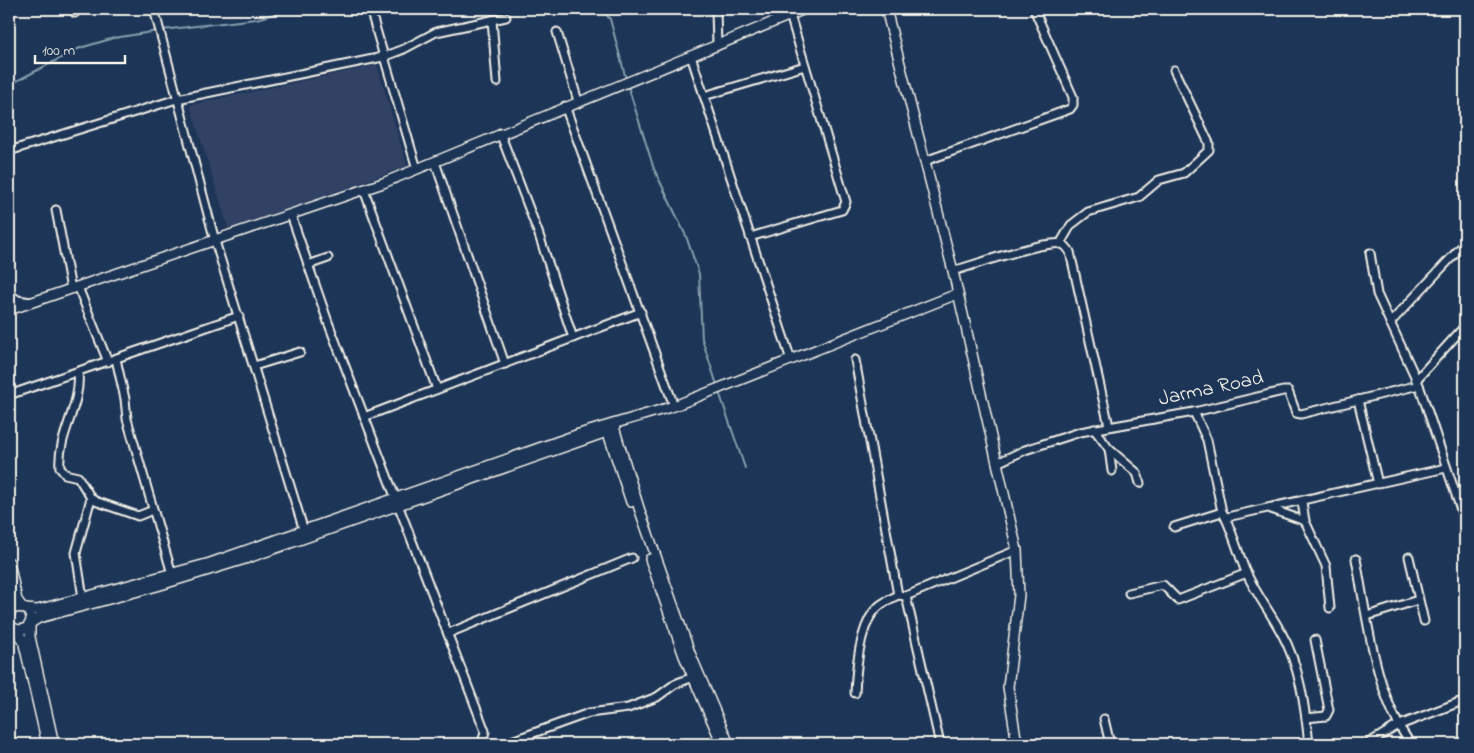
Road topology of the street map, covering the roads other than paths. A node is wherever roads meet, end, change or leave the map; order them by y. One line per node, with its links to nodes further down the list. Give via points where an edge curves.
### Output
1 (154, 9): 18 (street)
2 (370, 9): 13 (street)
3 (716, 9): 11 (street)
4 (805, 9): 7 (street)
5 (886, 9): 23 (street)
6 (1034, 9): 23 (street, via 1073,97 1073,105 1070,109)
7 (790, 15): 11 (street); 14 (street)
8 (506, 17): 9 (street)
9 (492, 20): 13 (street, via 436,32); 16 (street)
10 (557, 32): 19 (street)
11 (717, 46): 12 (street)
12 (691, 56): 17 (street); 19 (street)
13 (383, 57): 18 (street); 25 (street)
14 (805, 66): 17 (street); 29 (street, via 846,196 845,206 842,210)
15 (1174, 70): 32 (street, via 1209,143 1209,150 1184,174 1159,180 1139,196 1088,212 1071,225)
16 (497, 82)
17 (704, 96): 29 (street)
18 (177, 99): 22 (street); 30 (street)
19 (578, 102): 20 (street)
20 (565, 106): 21 (street); 42 (street)
21 (500, 133): 24 (street); 46 (street, via 538,232)
22 (9, 152)
23 (925, 161): 36 (street)
24 (434, 162): 25 (street); 52 (street)
25 (417, 169): 26 (street)
26 (364, 190): 28 (street); 56 (street)
27 (56, 210): 37 (street)
28 (291, 215): 30 (street); 35 (street)
29 (750, 237): 49 (street)
30 (216, 241): 37 (street); 43 (street)
31 (1465, 243): 44 (street)
32 (1060, 244): 36 (street); 63 (street, via 1070,252)
33 (1370, 253): 44 (street, via 1377,294)
34 (328, 258): 35 (street)
35 (308, 266): 61 (street)
36 (953, 271): 39 (street)
37 (74, 288): 40 (street); 51 (street)
38 (9, 294): 40 (street, via 18,300)
39 (956, 294): 49 (street); 69 (street)
40 (34, 302): 41 (street)
41 (9, 310)
42 (641, 312): 46 (street); 59 (street)
43 (239, 316): 48 (street); 53 (street)
44 (1390, 323): 55 (street)
45 (1464, 330): 55 (street)
46 (573, 338): 52 (street)
47 (300, 352): 53 (street)
48 (116, 359): 51 (street); 78 (street, via 127,419)
49 (791, 360): 59 (street)
50 (855, 360): 92 (street)
51 (108, 362): 54 (street)
52 (505, 364): 56 (street)
53 (254, 366): 83 (street)
54 (78, 372): 57 (street); 74 (street, via 79,389 60,464 62,471 82,481)
55 (1417, 383): 58 (street, Jarma Road); 70 (street)
56 (437, 389): 61 (street)
57 (9, 395)
58 (1358, 400): 60 (street, Jarma Road, via 1298,414 1288,391 1283,391); 73 (street)
59 (674, 406): 62 (street)
60 (1194, 412): 63 (street, Jarma Road); 79 (street, via 1207,440)
61 (364, 417): 75 (street)
62 (628, 422): 64 (street); 68 (street, via 620,432)
63 (1108, 426): 65 (street, Jarma Road)
64 (610, 428): 66 (street); 68 (street); 75 (street)
65 (1094, 429): 67 (street); 69 (street, Jarma Road, via 1024,450)
66 (592, 437): 68 (street); 75 (street)
67 (1109, 449): 71 (street); 72 (street, via 1136,472)
68 (618, 450): 106 (street, via 658,584); 117 (street, via 690,653)
69 (997, 463): 84 (street)
70 (1446, 468): 73 (street); 80 (street)
71 (1112, 471)
72 (1140, 483)
73 (1378, 484): 76 (street)
74 (91, 498): 78 (street, via 138,516); 95 (street, via 76,553)
75 (396, 502): 83 (street); 102 (street, via 214,569 39,618); 104 (street)
76 (1302, 502): 77 (street); 81 (street)
77 (1271, 509): 79 (street); 81 (street)
78 (153, 510): 89 (street)
79 (1224, 515): 82 (street); 90 (street)
80 (1464, 516)
81 (1305, 521): 98 (street, via 1326,566)
82 (1174, 526)
83 (304, 531): 89 (street)
84 (1017, 550): 93 (street); 119 (street, via 1019,595 1008,686)
85 (1409, 557): 96 (street)
86 (632, 558): 104 (street)
87 (1356, 559): 100 (street)
88 (9, 562): 97 (street, via 18,600)
89 (172, 574): 95 (street)
90 (1247, 574): 91 (street, via 1178,600 1163,585); 109 (street, via 1282,633 1296,672)
91 (1129, 593)
92 (898, 595): 93 (street); 107 (street, via 876,608 866,629 857,662)
93 (906, 596): 118 (street)
94 (9, 598): 99 (street)
95 (84, 598): 97 (street, via 37,610)
96 (1418, 600): 100 (street); 101 (street)
97 (25, 608): 99 (street, via 14,608); 102 (street, via 30,614)
98 (1330, 608)
99 (9, 613)
100 (1367, 616): 111 (street)
101 (1424, 621)
102 (30, 624): 103 (street, via 25,629); 113 (street, via 30,637)
103 (12, 627): 112 (street, via 23,640)
104 (449, 633): 114 (street, via 485,731)
105 (1315, 640): 109 (street, via 1329,710 1326,716)
106 (693, 678): 115 (street, via 628,708 589,713); 116 (street)
107 (855, 693)
108 (1465, 700): 111 (street)
109 (1306, 718): 121 (street)
110 (1104, 719): 120 (street)
111 (1397, 726): 122 (street); 123 (street)
112 (47, 744)
113 (54, 744)
114 (482, 744)
115 (503, 744)
116 (722, 744)
117 (729, 744)
118 (940, 744)
119 (1017, 744)
120 (1110, 744)
121 (1309, 744)
122 (1367, 744)
123 (1410, 744)

